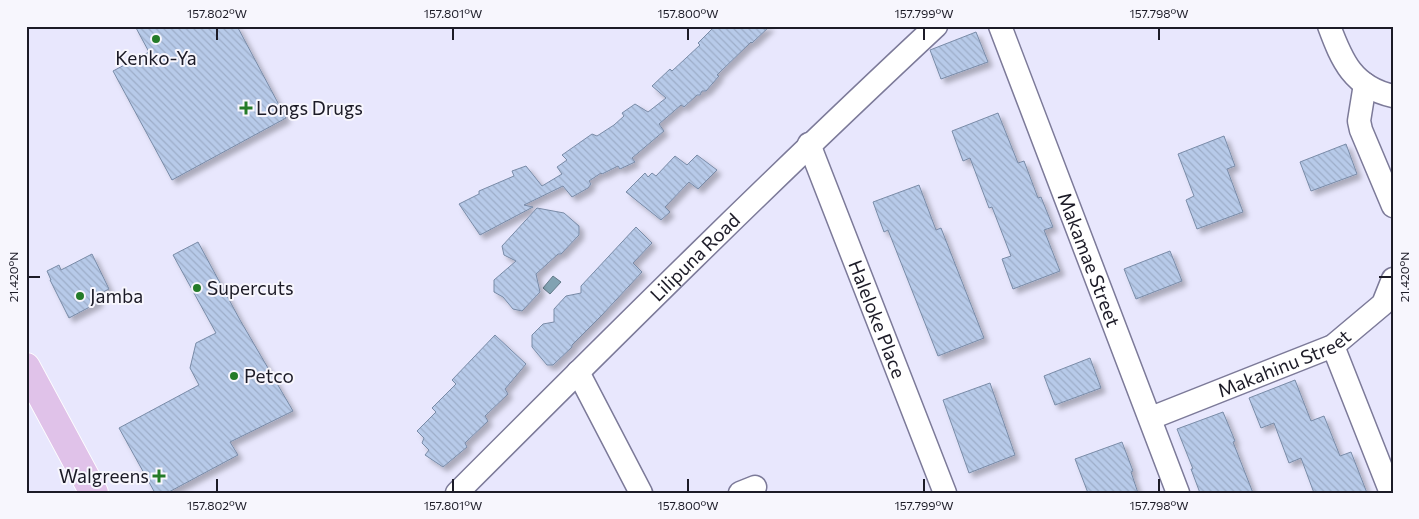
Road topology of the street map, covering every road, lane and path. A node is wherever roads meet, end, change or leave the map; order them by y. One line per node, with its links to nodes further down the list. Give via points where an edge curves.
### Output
1 (936, 26): 6 (street, Lilipuna Road)
2 (1000, 26): 12 (street, Makamae Street)
3 (1329, 26): 4 (street, via 1341,58)
4 (1365, 84): 5 (street); 7 (street, via 1359,121 1361,130)
5 (1393, 96)
6 (809, 144): 11 (street, Lilipuna Road); 16 (street, Haleloke Place)
7 (1393, 206)
8 (1393, 279): 9 (street, Makahinu Street, via 1383,304)
9 (1333, 346): 12 (street, Makahinu Street); 18 (street)
10 (26, 367): 13 (main road)
11 (578, 372): 14 (street, Lilipuna Road); 15 (street)
12 (1151, 418): 17 (street, Makamae Street)
13 (94, 493)
14 (457, 493)
15 (641, 493)
16 (945, 493)
17 (1178, 493)
18 (1391, 493)

